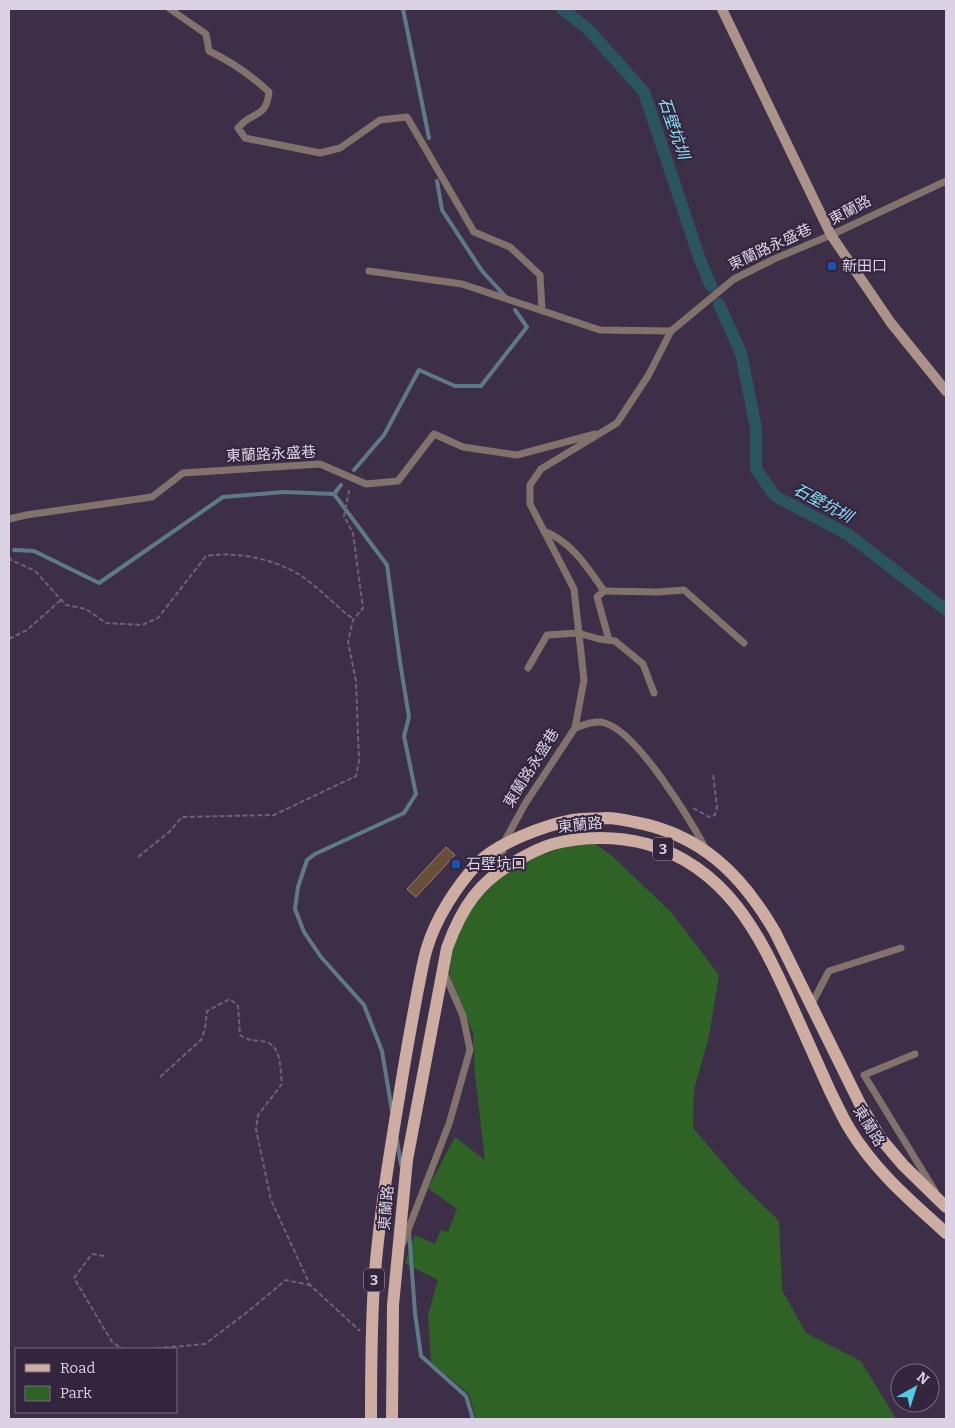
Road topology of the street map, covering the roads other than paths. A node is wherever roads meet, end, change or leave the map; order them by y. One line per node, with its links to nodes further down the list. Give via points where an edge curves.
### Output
1 (170, 9): 6 (lane, via 206,34 209,51 230,61 269,92 268,104 260,114 244,120 238,128 245,138 320,153 340,148 380,120 407,116 474,232 510,248 540,275)
2 (722, 9): 4 (street, 東蘭路永盛巷)
3 (946, 181): 4 (lane, 東蘭路)
4 (831, 235): 7 (lane, 東蘭路永盛巷, via 734,279); 8 (street, 東蘭路, via 891,323)
5 (369, 271): 6 (lane, via 462,284)
6 (542, 310): 7 (lane, via 600,330)
7 (671, 331): 9 (lane, 東蘭路永盛巷, via 648,376 617,424)
8 (946, 391)
9 (602, 432): 10 (lane, 東蘭路永盛巷, via 517,455 463,447 434,434 398,481 366,484 320,464 183,473 152,497); 11 (lane, 東蘭路永盛巷, via 541,469 530,485 530,504)
10 (9, 520)
11 (544, 531): 12 (lane, via 554,535 580,557); 13 (lane, 東蘭路永盛巷, via 574,589)
12 (604, 591): 14 (lane, via 597,597); 15 (lane, via 684,590)
13 (578, 633): 14 (lane); 16 (lane, via 547,634); 18 (lane, 東蘭路永盛巷, via 584,680)
14 (610, 640): 17 (lane, via 643,664)
15 (744, 643)
16 (528, 668)
17 (654, 693)
18 (575, 728): 19 (lane, 東蘭路永盛巷); 20 (lane, 東蘭路, via 591,722 605,723 622,733 664,782)
19 (503, 844): 20 (main road, 東蘭路 / 3, via 573,820 610,818 680,835); 21 (lane, 東蘭路永盛巷); 29 (main road, 東蘭路 / 3, via 479,862 460,885 442,913 427,946 397,1107 374,1281)
20 (706, 850): 24 (main road, 東蘭路 / 3, via 738,878 761,908)
21 (502, 868): 23 (main road, 東蘭路 / 3, via 480,887 456,923); 27 (main road, 東蘭路 / 3, via 540,848 573,839 605,838 661,849 704,873 727,895 752,927 848,1127 883,1174)
22 (901, 948): 24 (lane, via 829,971)
23 (443, 970): 28 (main road, 東蘭路 / 3, via 406,1165); 28 (lane, via 463,1016 470,1050 449,1124)
24 (810, 1005): 26 (main road, 東蘭路 / 3, via 860,1104 881,1138 903,1166)
25 (915, 1054): 26 (lane, via 864,1075)
26 (945, 1207)
27 (946, 1233)
28 (398, 1255): 30 (main road, 東蘭路 / 3, via 393,1305)
29 (371, 1419)
30 (392, 1419)

